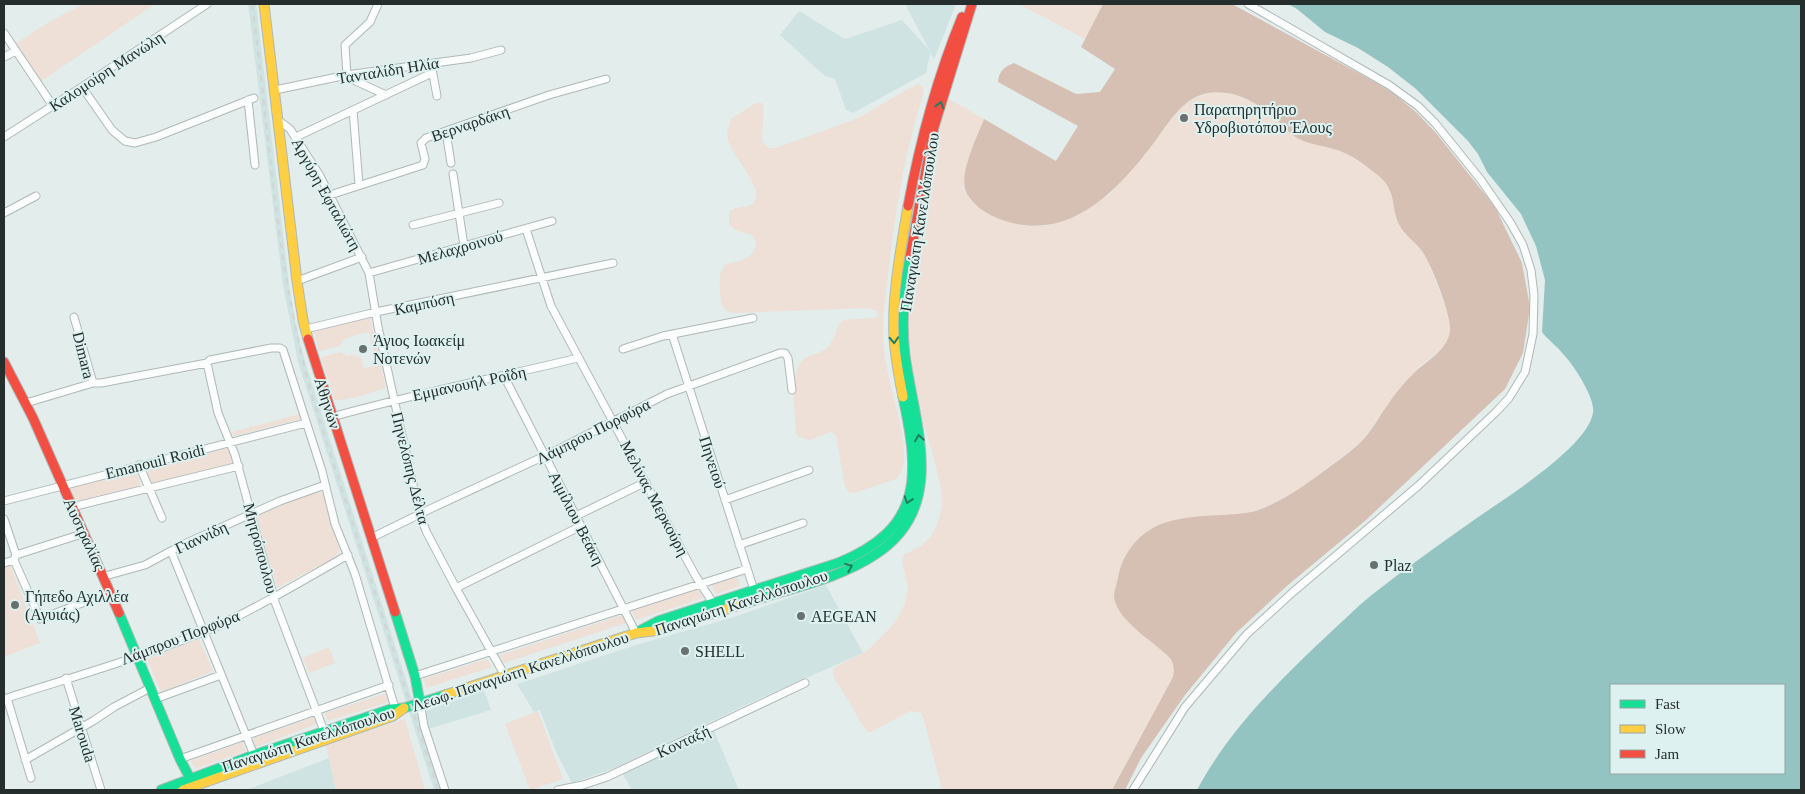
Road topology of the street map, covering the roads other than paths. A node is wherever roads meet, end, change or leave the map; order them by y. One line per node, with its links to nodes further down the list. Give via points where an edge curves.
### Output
1 (207, 4): 15 (street, Καλομοίρη Μανώλη)
2 (264, 4): 16 (main road, Αθηνών)
3 (378, 4): 13 (street, via 370,22 345,45)
4 (968, 4): 92 (main road, Παναγιώτη Κανελλόπουλου, one-way to 92, via 945,61 922,137 897,285 894,346 913,462 909,500 890,531 867,550)
5 (972, 4): 98 (main road, Παναγιώτη Κανελλόπουλου, one-way to 5, via 682,624 856,564 886,547 910,520 921,488 922,461 904,351 904,297 932,136)
6 (1248, 4): 126 (street, via 1389,85 1436,123 1481,180 1523,245 1534,295 1533,334 1525,372 1509,398 1418,486 1247,634 1191,697)
7 (4, 33): 9 (street)
8 (501, 50): 11 (street, Τανταλίδη Ηλία)
9 (16, 51): 10 (street); 19 (street)
10 (4, 57)
11 (431, 64): 12 (street); 13 (street, Τανταλίδη Ηλία)
12 (432, 73): 17 (street); 18 (street)
13 (347, 75): 16 (street, Τανταλίδη Ηλία); 17 (street, via 354,82)
14 (606, 79): 22 (street, Βερναρδάκη, via 549,95)
15 (82, 88): 19 (street, Καλομοίρη Μανώλη); 26 (street, via 115,134 128,142 140,142 251,99)
16 (275, 90): 21 (main road, Αθηνών)
17 (386, 95): 20 (street)
18 (437, 96)
19 (53, 106): 23 (street, Καλομοίρη Μανώλη)
20 (353, 110): 24 (street); 28 (street)
21 (278, 120): 24 (street, Αργύρη Εφταλιώτη); 42 (main road, Αθηνών)
22 (446, 132): 25 (street); 28 (street, Βερναρδάκη, via 422,141 423,165)
23 (4, 136)
24 (296, 137): 29 (street, Αργύρη Εφταλιώτη)
25 (451, 163)
26 (255, 165)
27 (453, 174): 33 (street)
28 (359, 185): 29 (street, Βερναρδάκη)
29 (330, 195): 38 (street, Αργύρη Εφταλιώτη)
30 (36, 196): 32 (street)
31 (500, 203): 33 (street)
32 (4, 213)
33 (459, 214): 35 (street); 37 (street)
34 (552, 221): 36 (street, Μελαχροινού)
35 (413, 225)
36 (526, 228): 37 (street, Μελαχροινού); 41 (street, Μελίνας Μερκούρη)
37 (464, 246): 40 (street, Μελαχροινού)
38 (362, 257): 40 (street, Αργύρη Εφταλιώτη); 42 (street)
39 (613, 263): 41 (street, Καμπύση)
40 (369, 273): 43 (street, Πηνελόπης Δέλτα)
41 (543, 278): 43 (street, Καμπύση); 49 (street, Μελίνας Μερκούρη, via 549,302)
42 (296, 281): 46 (main road, Αθηνών)
43 (376, 312): 46 (street, Καμπύση); 57 (street, Πηνελόπης Δέλτα)
44 (74, 317): 54 (street, Dimara)
45 (753, 318): 47 (street)
46 (306, 329): 59 (main road, Αθηνών)
47 (672, 334): 48 (street); 55 (street, Πηνειού)
48 (623, 349)
49 (578, 358): 52 (street, Εμμανουήλ Ροΐδη); 60 (street, Μελίνας Μερκούρη)
50 (4, 362): 53 (main road, Αυστραλίας)
51 (207, 363): 54 (street); 61 (street, via 281,348); 62 (street, Μητρόπουλου, via 218,413)
52 (504, 376): 57 (street, Εμμανουήλ Ροΐδη); 63 (street, Αιμίλιου Βεάκη)
53 (7, 377): 58 (main road, Αυστραλίας)
54 (93, 383): 58 (street, Dimara)
55 (689, 385): 56 (street, Λάμπρου Πορφύρα, via 783,353 788,358); 60 (street, Λάμπρου Πορφύρα); 71 (street, Πηνειού)
56 (792, 390)
57 (394, 400): 59 (street, Εμμανουήλ Ροΐδη); 75 (street, Πηνελόπης Δέλτα)
58 (26, 403): 69 (main road, Αυστραλίας)
59 (332, 417): 82 (main road, Αθηνών)
60 (613, 421): 63 (street, Λάμπρου Πορφύρα); 67 (street, Μελίνας Μερκούρη)
61 (306, 423): 62 (street, Emanouil Roidi); 68 (street)
62 (230, 442): 64 (street, Emanouil Roidi); 65 (street, Μητρόπουλου)
63 (545, 456): 75 (street, Λάμπρου Πορφύρα); 76 (street, Αιμίλιου Βεάκη)
64 (139, 465): 69 (street, Emanouil Roidi); 70 (street)
65 (239, 466): 70 (street); 74 (street, Μητρόπουλου)
66 (809, 470): 71 (street)
67 (646, 482): 76 (street); 90 (street, Μελίνας Μερκούρη)
68 (326, 484): 74 (street, Γιαννίδη); 85 (street, via 335,524)
69 (62, 485): 72 (street, Emanouil Roidi); 73 (main road, Αυστραλίας)
70 (148, 489): 73 (street); 78 (street)
71 (725, 500): 83 (street, Πηνειού)
72 (4, 501)
73 (72, 507): 81 (main road, Αυστραλίας)
74 (251, 514): 84 (street, Γιαννίδη); 94 (street, Μητρόπουλου)
75 (420, 514): 82 (street, Λάμπρου Πορφύρα); 91 (street, Πηνελόπης Δέλτα)
76 (576, 516): 80 (street, Αιμίλιου Βεάκη)
77 (4, 518): 86 (street)
78 (162, 518)
79 (803, 523): 83 (street)
80 (581, 526): 91 (street); 96 (street, Αιμίλιου Βεάκη)
81 (85, 533): 86 (street); 89 (main road, Αυστραλίας)
82 (371, 538): 102 (main road, Αθηνών)
83 (739, 545): 88 (street, Πηνειού)
84 (171, 551): 89 (street, Γιαννίδη, via 145,566); 97 (street)
85 (348, 554): 94 (street, Λάμπρου Πορφύρα); 106 (street)
86 (15, 557): 87 (street); 93 (street, via 40,618)
87 (4, 563)
88 (747, 569): 90 (street); 92 (street, Πηνειού)
89 (105, 576): 93 (main road, Αυστραλίας)
90 (700, 584): 95 (street, Μελίνας Μερκούρη); 96 (street)
91 (456, 588): 99 (street, Πηνελόπης Δέλτα)
92 (754, 590): 95 (main road, Παναγιώτη Κανελλόπουλου)
93 (111, 592): 100 (main road, Αυστραλίας)
94 (273, 596): 97 (street, Λάμπρου Πορφύρα); 112 (street, Μητρόπουλου)
95 (713, 604): 98 (main road, Παναγιώτη Κανελλόπουλου, via 658,621)
96 (623, 608): 98 (street, Αιμίλιου Βεάκη); 99 (street)
97 (204, 631): 100 (street, Λάμπρου Πορφύρα); 101 (street)
98 (636, 633): 103 (main road, Λεωφ. Παναγιώτη Κανελλόπουλου)
99 (490, 651): 102 (street); 103 (street, Πηνελόπης Δέλτα)
100 (137, 656): 104 (street, Λάμπρου Πορφύρα); 107 (main road, Αυστραλίας)
101 (221, 675): 109 (street); 115 (street)
102 (415, 676): 110 (main road, Αθηνών)
103 (505, 676): 110 (main road, Λεωφ. Παναγιώτη Κανελλόπουλου)
104 (66, 678): 108 (street, Λάμπρου Πορφύρα); 113 (street, Marouda)
105 (805, 682): 125 (street, Κονταξή, via 607,777)
106 (389, 685): 111 (street); 112 (street)
107 (150, 688): 109 (main road, Αυστραλίας); 113 (street)
108 (5, 698): 118 (street)
109 (155, 699): 117 (main road, Αυστραλίας)
110 (420, 703): 111 (main road, Λεωφ. Παναγιώτη Κανελλόπουλου); 124 (street, Αθηνών, via 424,726)
111 (400, 708): 114 (main road, Παναγιώτη Κανελλόπουλου); 120 (main road, Παναγιώτη Κανελλόπουλου, via 393,716)
112 (316, 710): 114 (street, Μητρόπουλου); 115 (street)
113 (82, 728): 118 (street); 121 (street, Marouda)
114 (324, 730): 116 (main road, Παναγιώτη Κανελλόπουλου)
115 (246, 735): 116 (street); 117 (street)
116 (254, 755): 120 (main road, Παναγιώτη Κανελλόπουλου)
117 (180, 758): 120 (main road, Αυστραλίας)
118 (25, 760): 119 (street)
119 (31, 778)
120 (194, 785): 122 (main road, Παναγιώτη Κανελλόπουλου); 123 (main road, Παναγιώτη Κανελλόπουλου)
121 (101, 790)
122 (161, 790)
123 (183, 790)
124 (445, 790)
125 (558, 790)
126 (1133, 790)

